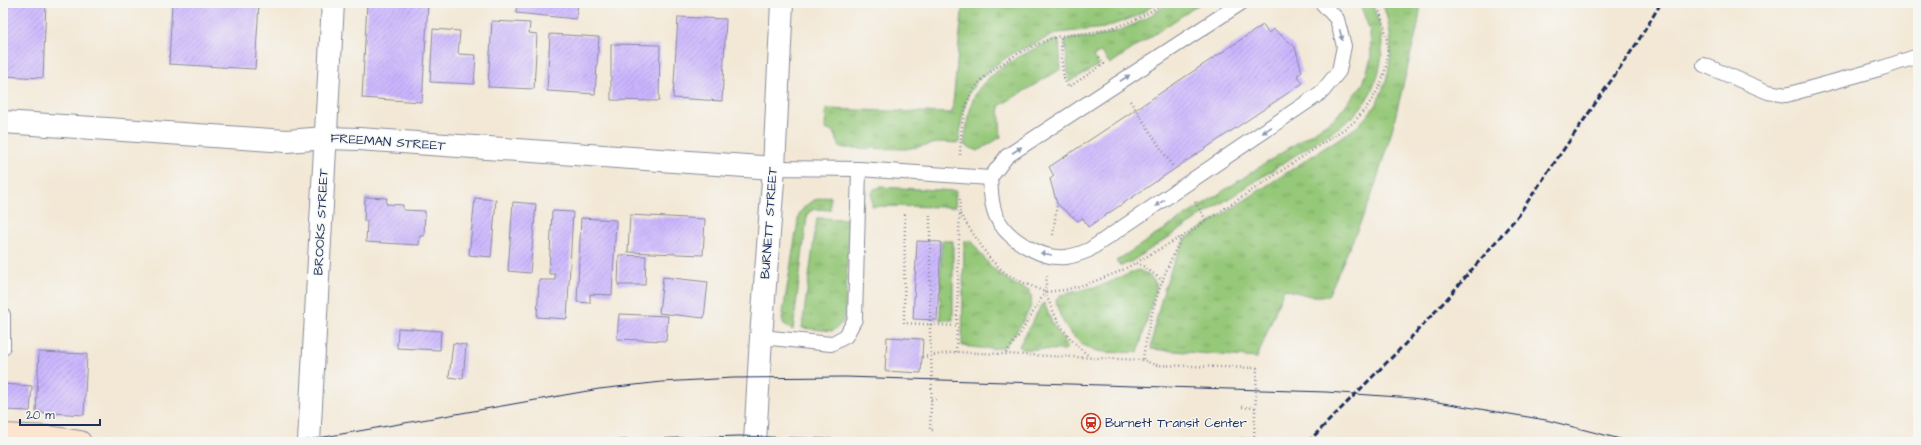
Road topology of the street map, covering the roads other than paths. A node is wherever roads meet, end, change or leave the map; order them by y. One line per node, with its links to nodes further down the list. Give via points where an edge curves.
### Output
1 (333, 3): 8 (street, BROOKS STREET)
2 (782, 3): 9 (street, BURNETT STREET)
3 (1241, 3): 11 (lane, one-way to 3, via 1007,156)
4 (1322, 3): 11 (lane, one-way to 11, via 1337,19 1344,46 1340,71 1322,92 1089,250 1065,257 1038,252 1016,241 999,222 992,200)
5 (1918, 56): 6 (lane, via 1786,95 1768,92)
6 (1704, 66)
7 (3, 122): 8 (street, FREEMAN STREET, via 287,141)
8 (326, 138): 9 (street, FREEMAN STREET); 17 (street, BROOKS STREET)
9 (774, 168): 10 (lane); 13 (street, BURNETT STREET)
10 (859, 169): 11 (lane); 13 (lane, via 855,319 846,336 831,344)
11 (990, 178)
12 (3, 315): 14 (lane)
13 (761, 337): 18 (street, BURNETT STREET)
14 (3, 348)
15 (3, 434): 16 (main road)
16 (80, 442)
17 (308, 442)
18 (755, 442)

